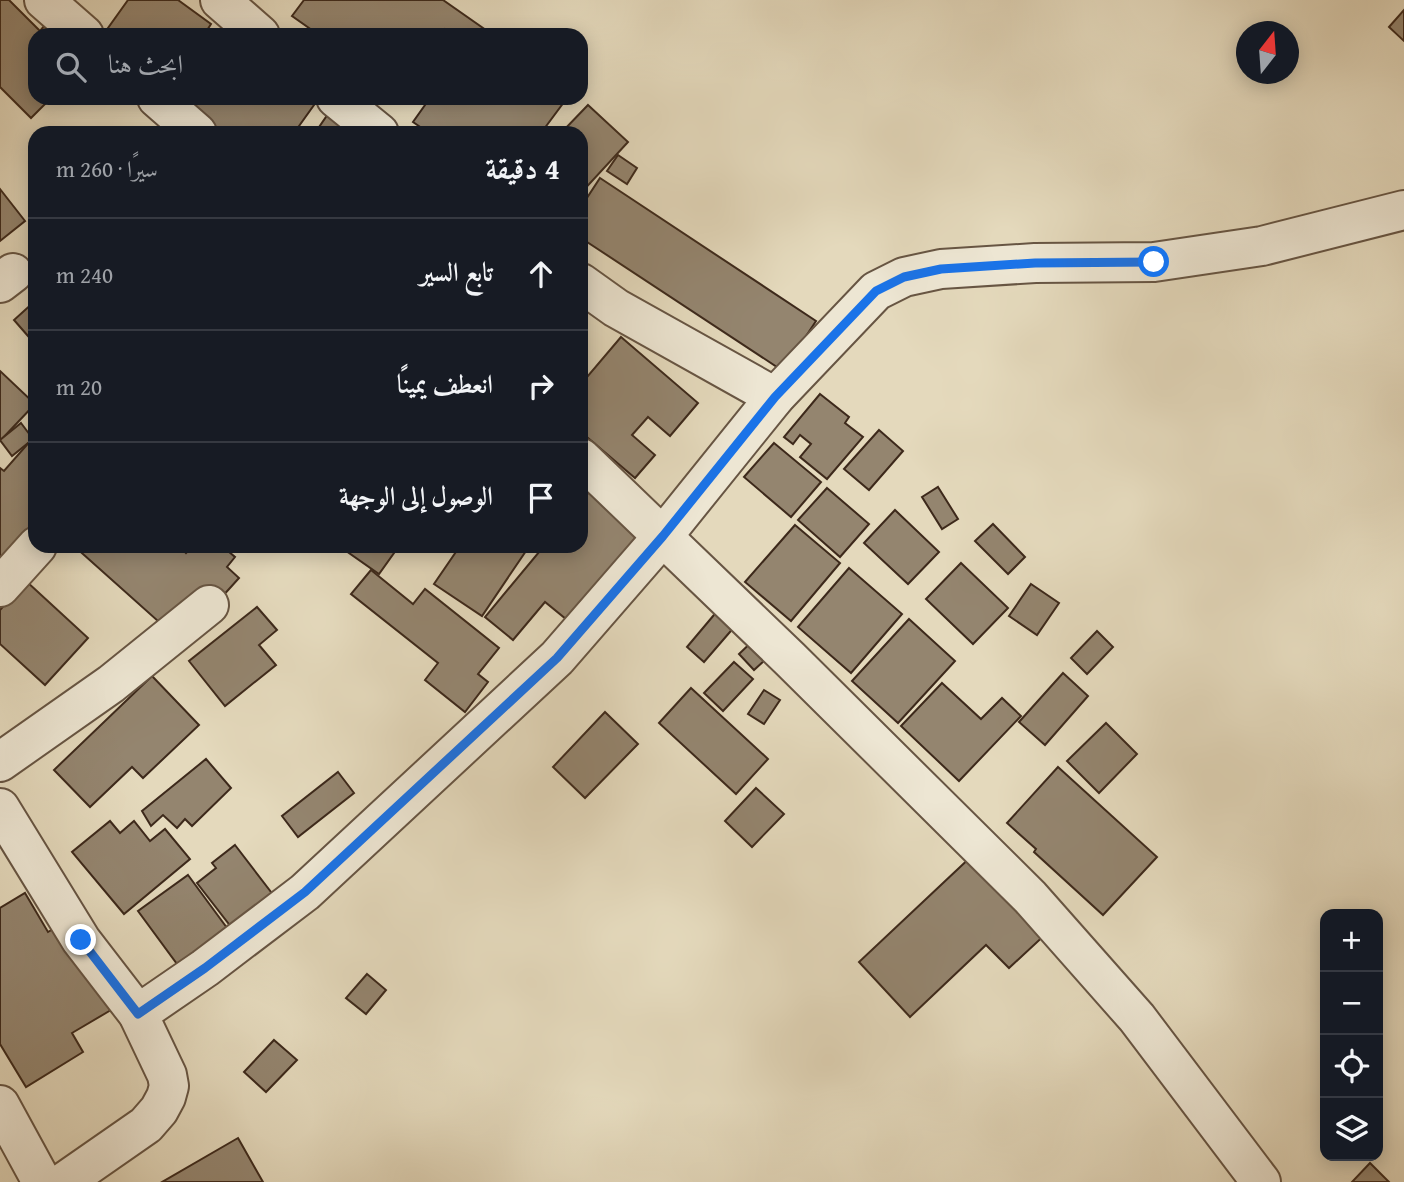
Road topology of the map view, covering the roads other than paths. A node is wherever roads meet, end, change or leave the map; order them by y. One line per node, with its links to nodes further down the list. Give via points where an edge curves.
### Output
1 (220, 0): 2 (street)
2 (252, 28)
3 (165, 105): 5 (street)
4 (344, 105): 6 (street)
5 (189, 126)
6 (370, 126)
7 (1404, 210): 9 (street, via 1262,246 1154,262 1035,263 941,269 904,277 867,299)
8 (588, 287): 9 (street, via 616,308)
9 (775, 397): 11 (street)
10 (588, 465): 11 (street)
11 (663, 536): 17 (street, via 557,658 305,892); 21 (street, via 1030,897 1137,1018)
12 (31, 553): 13 (street)
13 (0, 587)
14 (209, 605): 15 (street, via 111,684)
15 (0, 762)
16 (0, 808): 17 (street, via 81,940)
17 (138, 1014): 20 (street, via 167,1075 166,1097 146,1125)
18 (0, 1105): 19 (street)
19 (42, 1182)
20 (64, 1182)
21 (1261, 1182)

